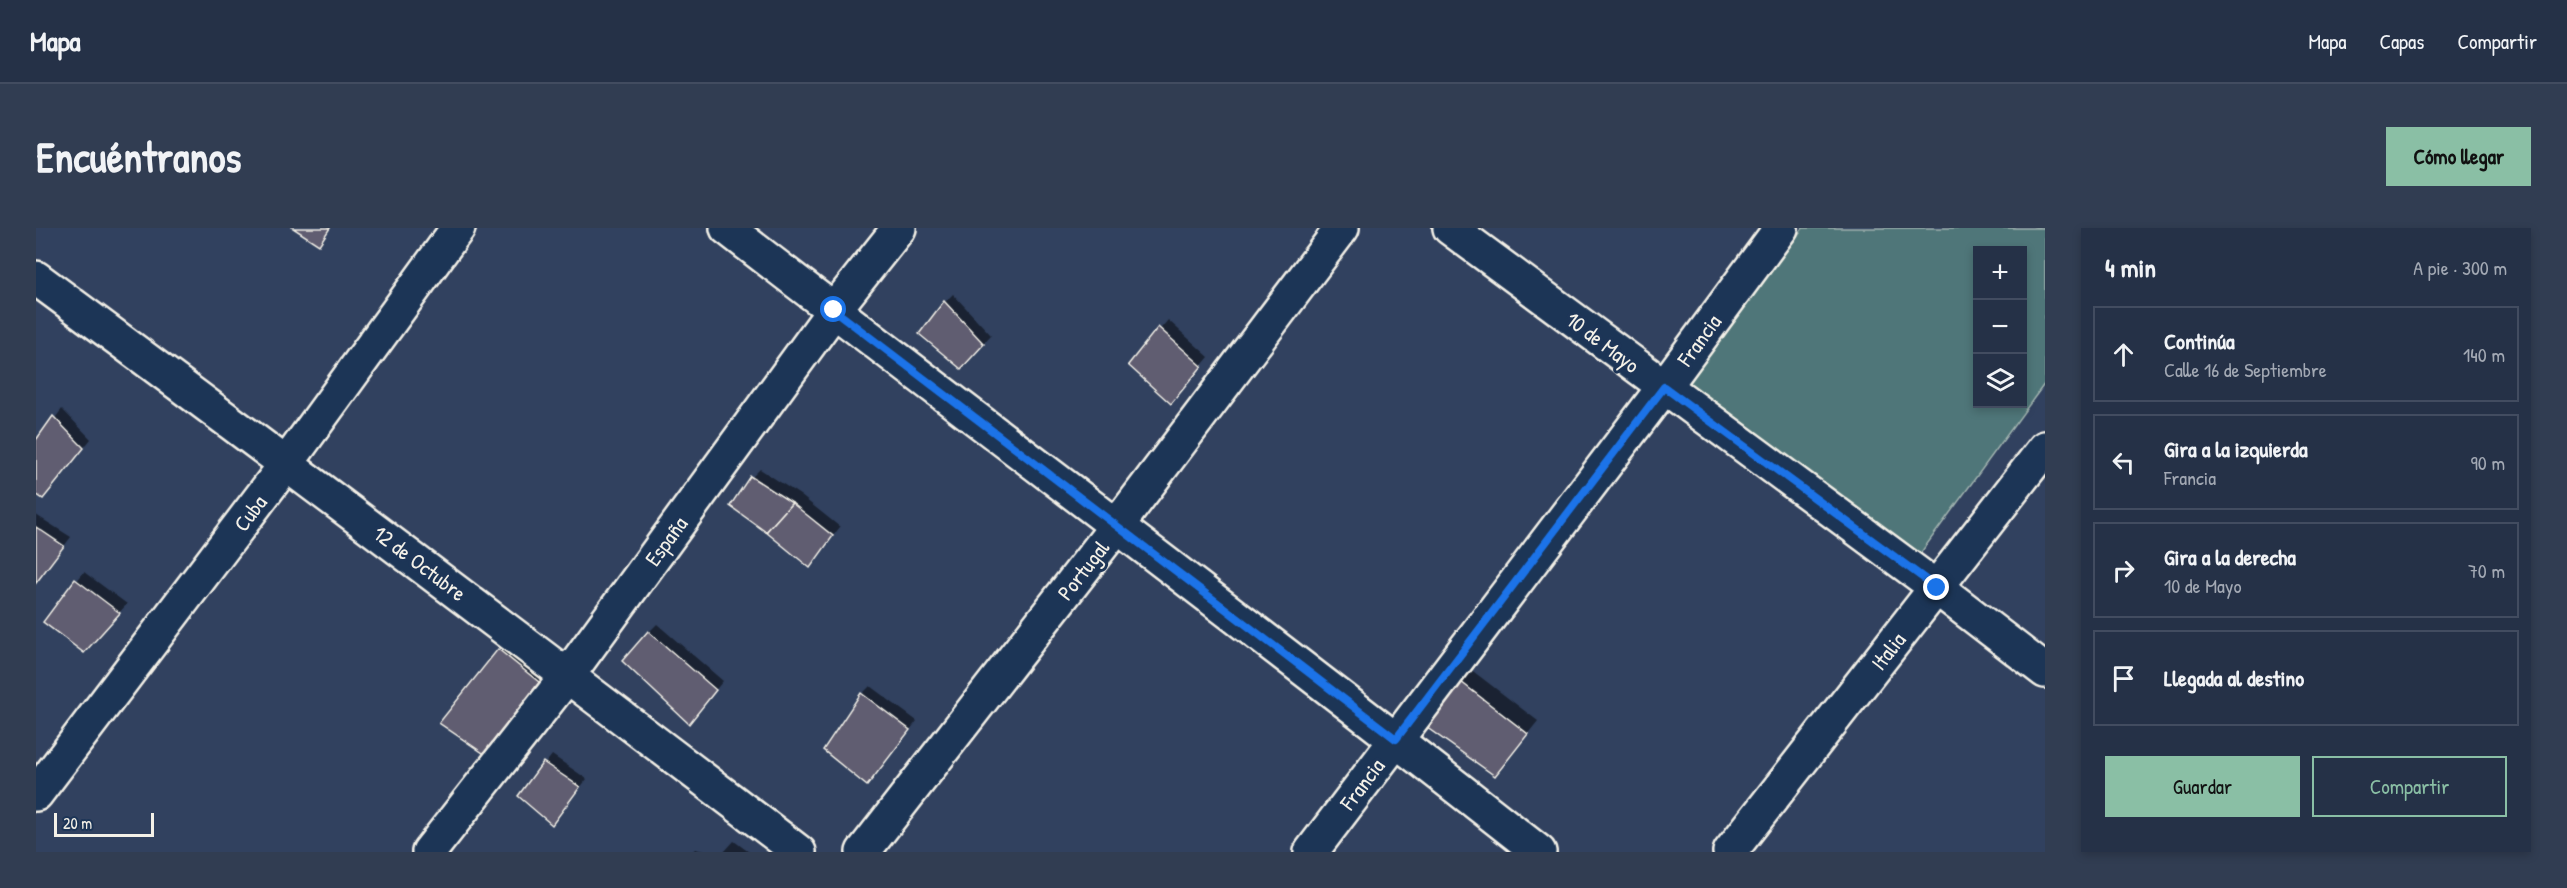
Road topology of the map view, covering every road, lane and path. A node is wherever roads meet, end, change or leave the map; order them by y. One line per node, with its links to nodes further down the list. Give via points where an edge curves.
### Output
1 (458, 228): 11 (street, Cuba)
2 (727, 228): 8 (street)
3 (899, 228): 8 (street, España)
4 (1342, 228): 12 (street, Portugal)
5 (1450, 228): 9 (street, 10 de Mayo)
6 (1781, 228): 9 (street, Francia)
7 (36, 278): 11 (street, 12 de Octubre)
8 (834, 310): 12 (street); 15 (street, España)
9 (1664, 387): 13 (street, 10 de Mayo); 16 (street, Francia)
10 (2045, 448): 13 (street, Italia)
11 (287, 464): 15 (street, 12 de Octubre); 17 (street, Cuba)
12 (1116, 528): 16 (street); 20 (street, Portugal)
13 (1937, 588): 14 (street, 10 de Mayo); 23 (street, Italia)
14 (2045, 670)
15 (568, 675): 18 (street, España); 19 (street, 12 de Octubre)
16 (1396, 739): 21 (street, Francia); 22 (street)
17 (36, 794)
18 (429, 852)
19 (799, 852)
20 (863, 852)
21 (1311, 852)
22 (1539, 852)
23 (1730, 852)

